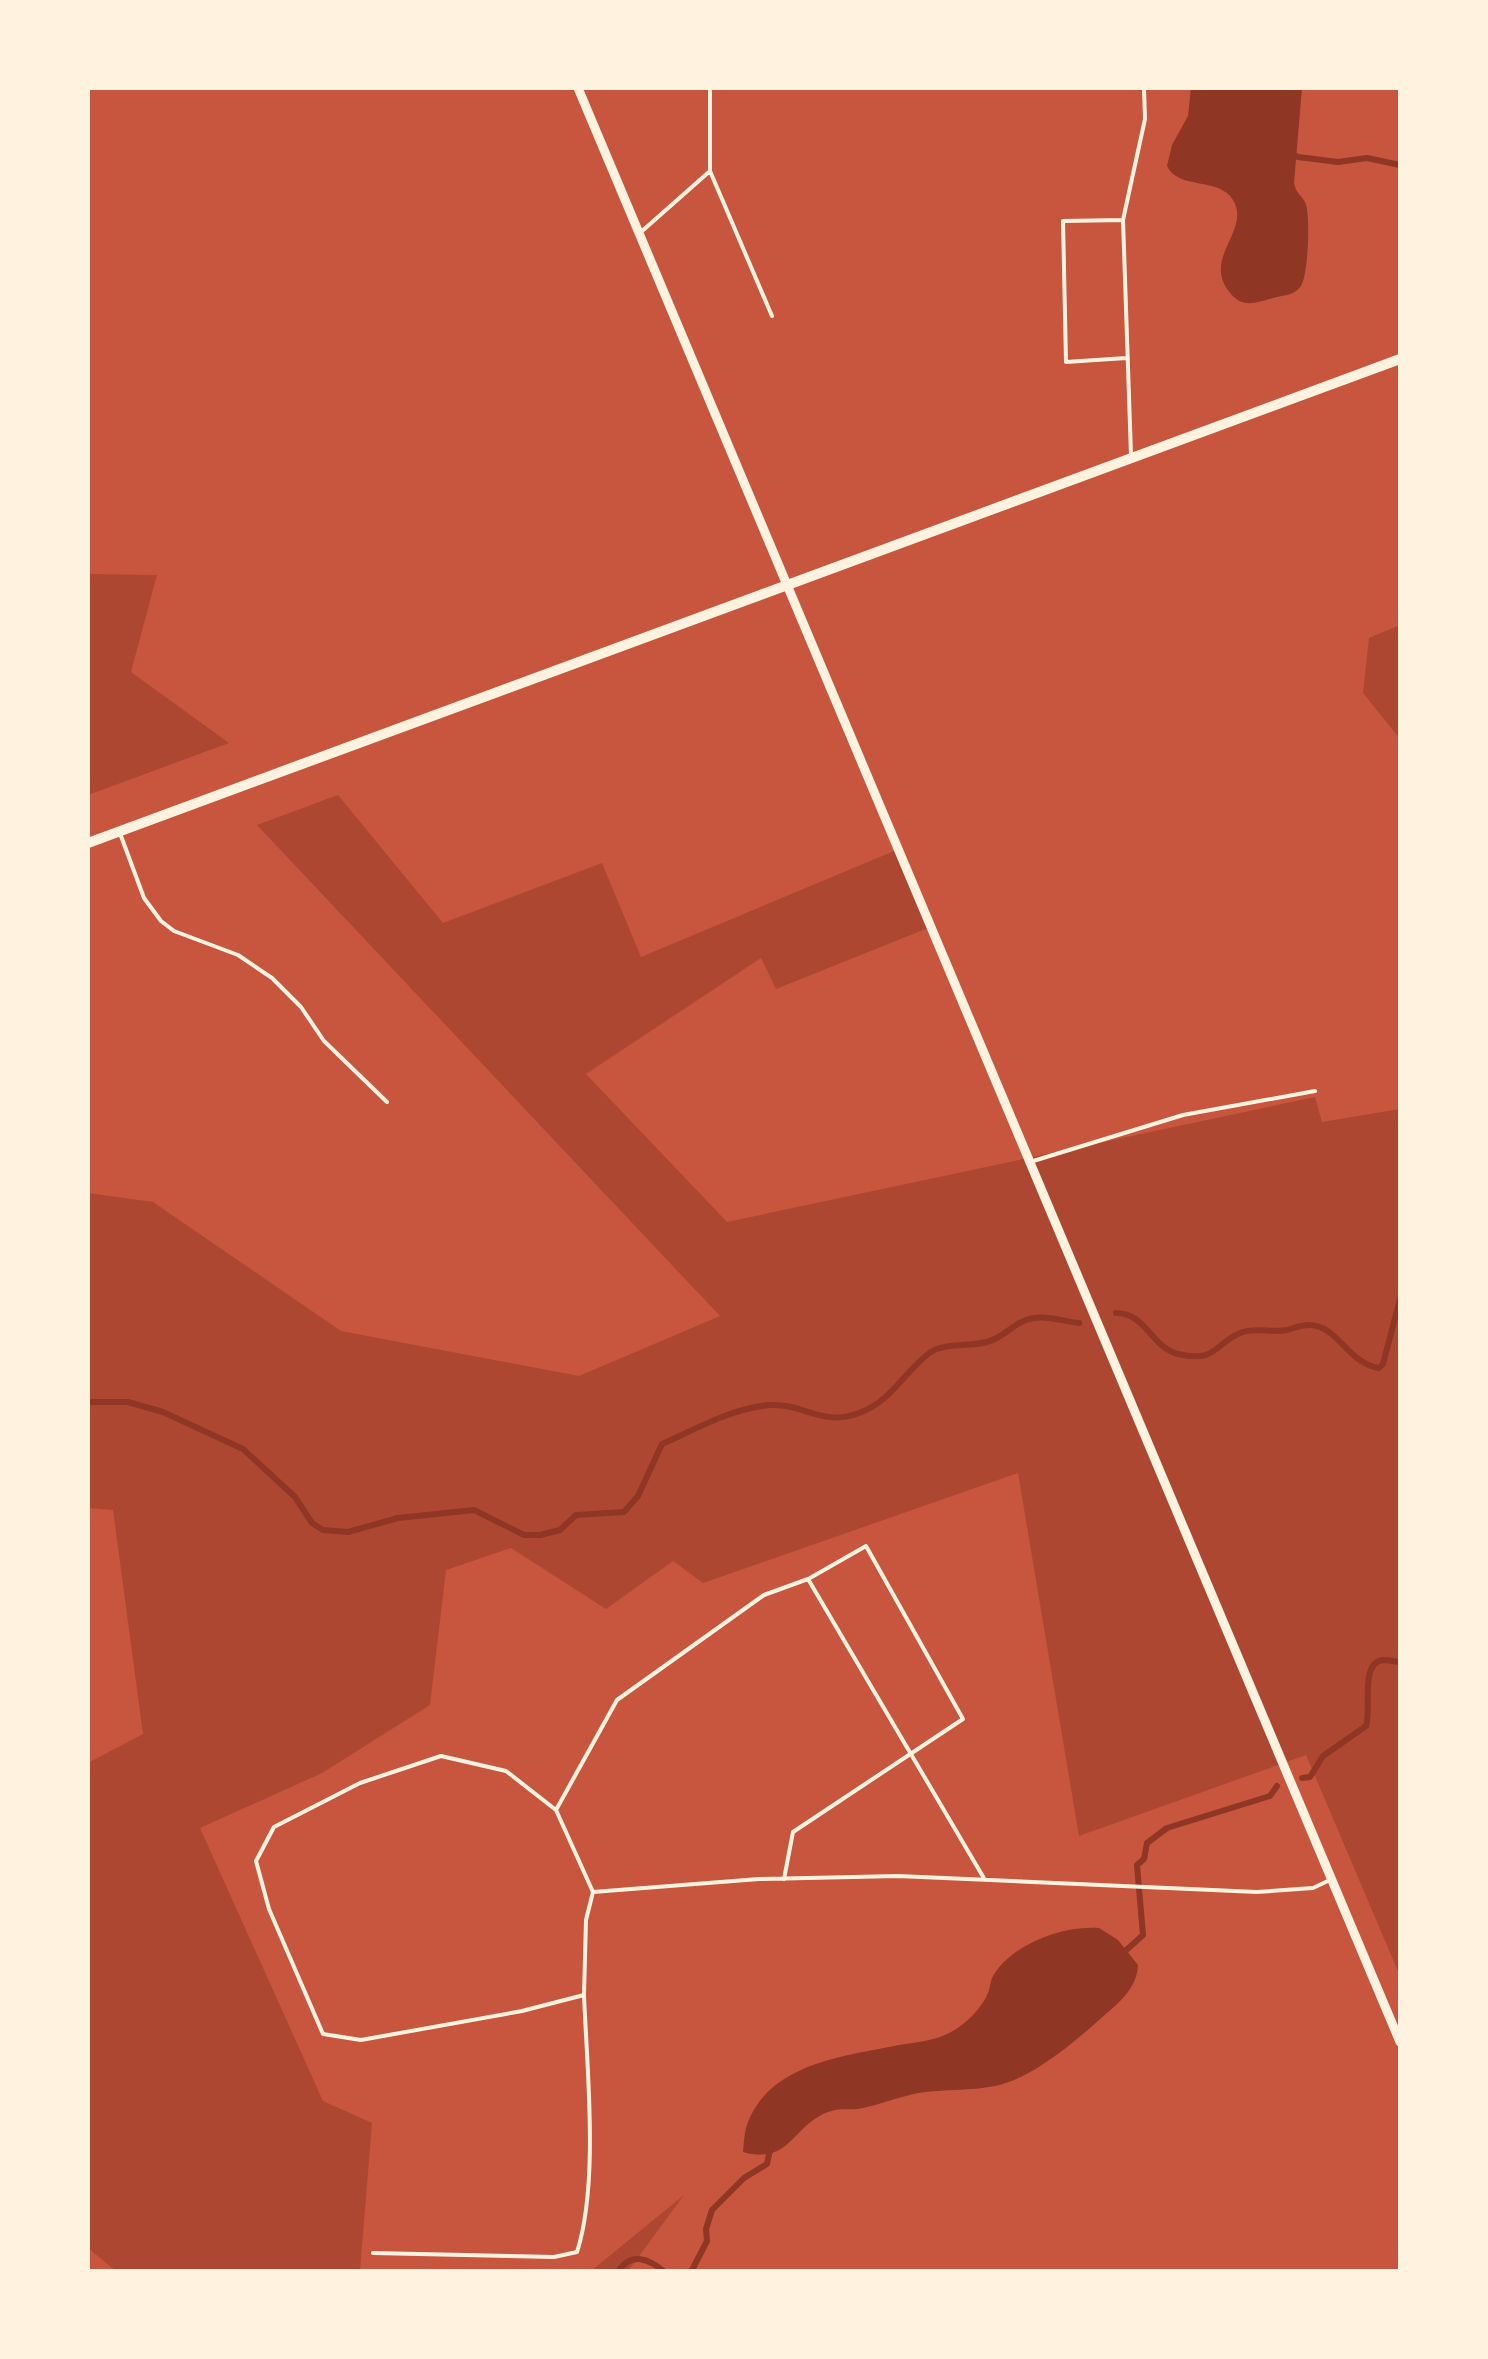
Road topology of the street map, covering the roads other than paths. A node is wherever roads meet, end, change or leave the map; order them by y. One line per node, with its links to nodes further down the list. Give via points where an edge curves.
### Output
1 (578, 88): 6 (street)
2 (710, 88): 4 (lane)
3 (1144, 88): 5 (lane, via 1145,119)
4 (710, 171): 6 (lane); 7 (lane)
5 (1123, 220): 8 (lane); 8 (lane, via 1064,221 1066,362)
6 (640, 234): 11 (street)
7 (772, 316)
8 (1128, 358): 10 (lane)
9 (1400, 359): 10 (street)
10 (1131, 458): 11 (street)
11 (787, 584): 12 (street); 16 (street)
12 (120, 831): 13 (street); 15 (lane, via 152,911 174,930 238,955 272,978 332,1050)
13 (88, 843)
14 (1315, 1092): 16 (lane, via 1183,1116)
15 (388, 1102)
16 (1030, 1162): 21 (street)
17 (808, 1579): 18 (lane); 18 (lane, via 866,1546 963,1719); 19 (lane, via 764,1595 617,1700)
18 (909, 1752): 20 (lane, via 794,1832); 22 (lane)
19 (556, 1810): 23 (lane); 24 (lane, via 506,1771 441,1756 360,1783 274,1828 256,1860 269,1909 324,2034 361,2040)
20 (784, 1878): 22 (lane); 23 (lane)
21 (1332, 1879): 22 (lane, via 1312,1888 1257,1892); 25 (street)
22 (985, 1880)
23 (593, 1892): 24 (lane)
24 (584, 1995): 26 (lane, via 589,2149 577,2252)
25 (1400, 2042)
26 (373, 2253)

